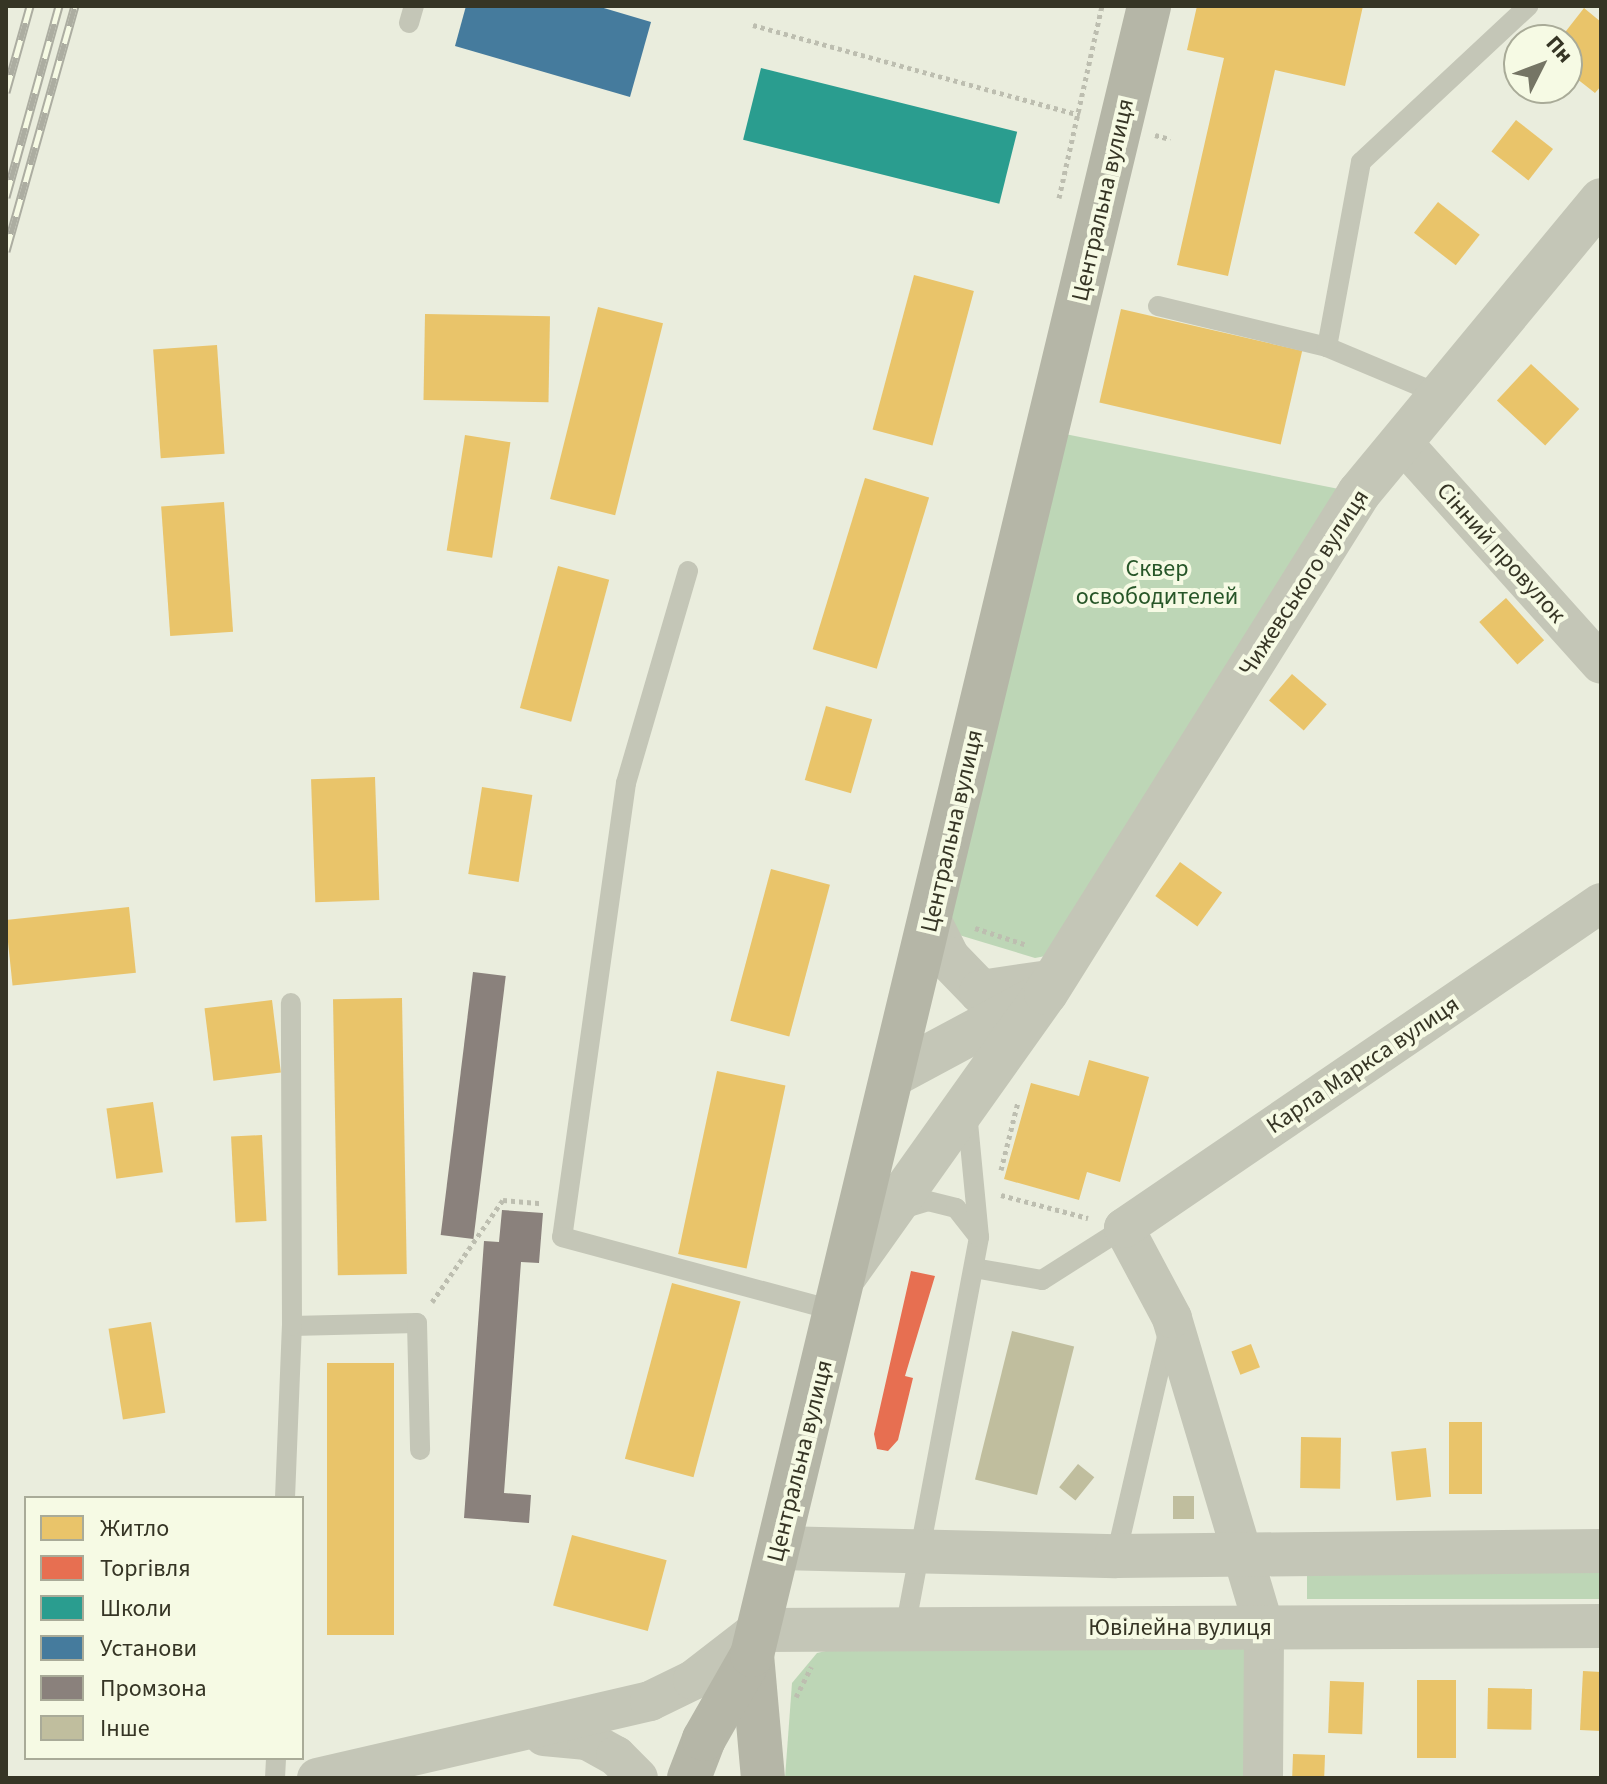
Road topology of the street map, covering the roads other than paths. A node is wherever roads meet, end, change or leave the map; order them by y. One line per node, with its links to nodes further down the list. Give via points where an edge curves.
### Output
1 (1149, 6): 11 (main road, Центральна вулиця)
2 (1528, 6): 5 (lane, via 1361,162)
3 (1601, 200): 6 (street, Чижевського вулиця)
4 (1158, 306): 5 (lane)
5 (1327, 347): 6 (lane)
6 (1441, 395): 7 (street, Чижевського вулиця)
7 (1402, 442): 9 (street, Сінний провулок); 12 (street, Чижевського вулиця, via 1359,493)
8 (688, 571): 20 (lane, via 626,783 562,1237)
9 (1601, 664)
10 (1601, 903): 17 (street, Карла Маркса вулиця)
11 (950, 924): 12 (street, via 948,958 981,992 1024,989); 14 (main road, Центральна вулиця)
12 (1047, 973): 14 (street); 15 (street, Чижевського вулиця)
13 (291, 1003): 22 (lane)
14 (895, 1074): 20 (main road, Центральна вулиця)
15 (967, 1105): 16 (street, Чижевського вулиця); 18 (lane)
16 (890, 1212): 18 (lane, via 928,1201 956,1208); 20 (street, Чижевського вулиця)
17 (1124, 1228): 19 (lane, via 1042,1280); 21 (street)
18 (979, 1237): 19 (lane)
19 (974, 1268): 26 (lane)
20 (842, 1292): 25 (main road, Центральна вулиця)
21 (1172, 1318): 28 (street); 29 (lane)
22 (292, 1326): 23 (lane, via 417,1323); 24 (lane)
23 (420, 1450)
24 (285, 1496)
25 (779, 1548): 26 (street); 33 (main road, Центральна вулиця)
26 (921, 1551): 29 (street); 32 (lane)
27 (1601, 1551): 28 (street)
28 (1243, 1555): 29 (street); 31 (street)
29 (1116, 1556)
30 (1601, 1626): 31 (street, Ювілейна вулиця)
31 (1264, 1627): 32 (street, Ювілейна вулиця); 39 (street)
32 (905, 1629): 33 (street, Ювілейна вулиця)
33 (755, 1642): 34 (street, via 650,1701); 37 (main road, Центральна вулиця); 38 (main road, Центральна вулиця)
34 (508, 1736): 35 (street); 36 (street, via 587,1740 616,1756)
35 (317, 1778)
36 (638, 1778)
37 (689, 1778)
38 (763, 1778)
39 (1263, 1778)

